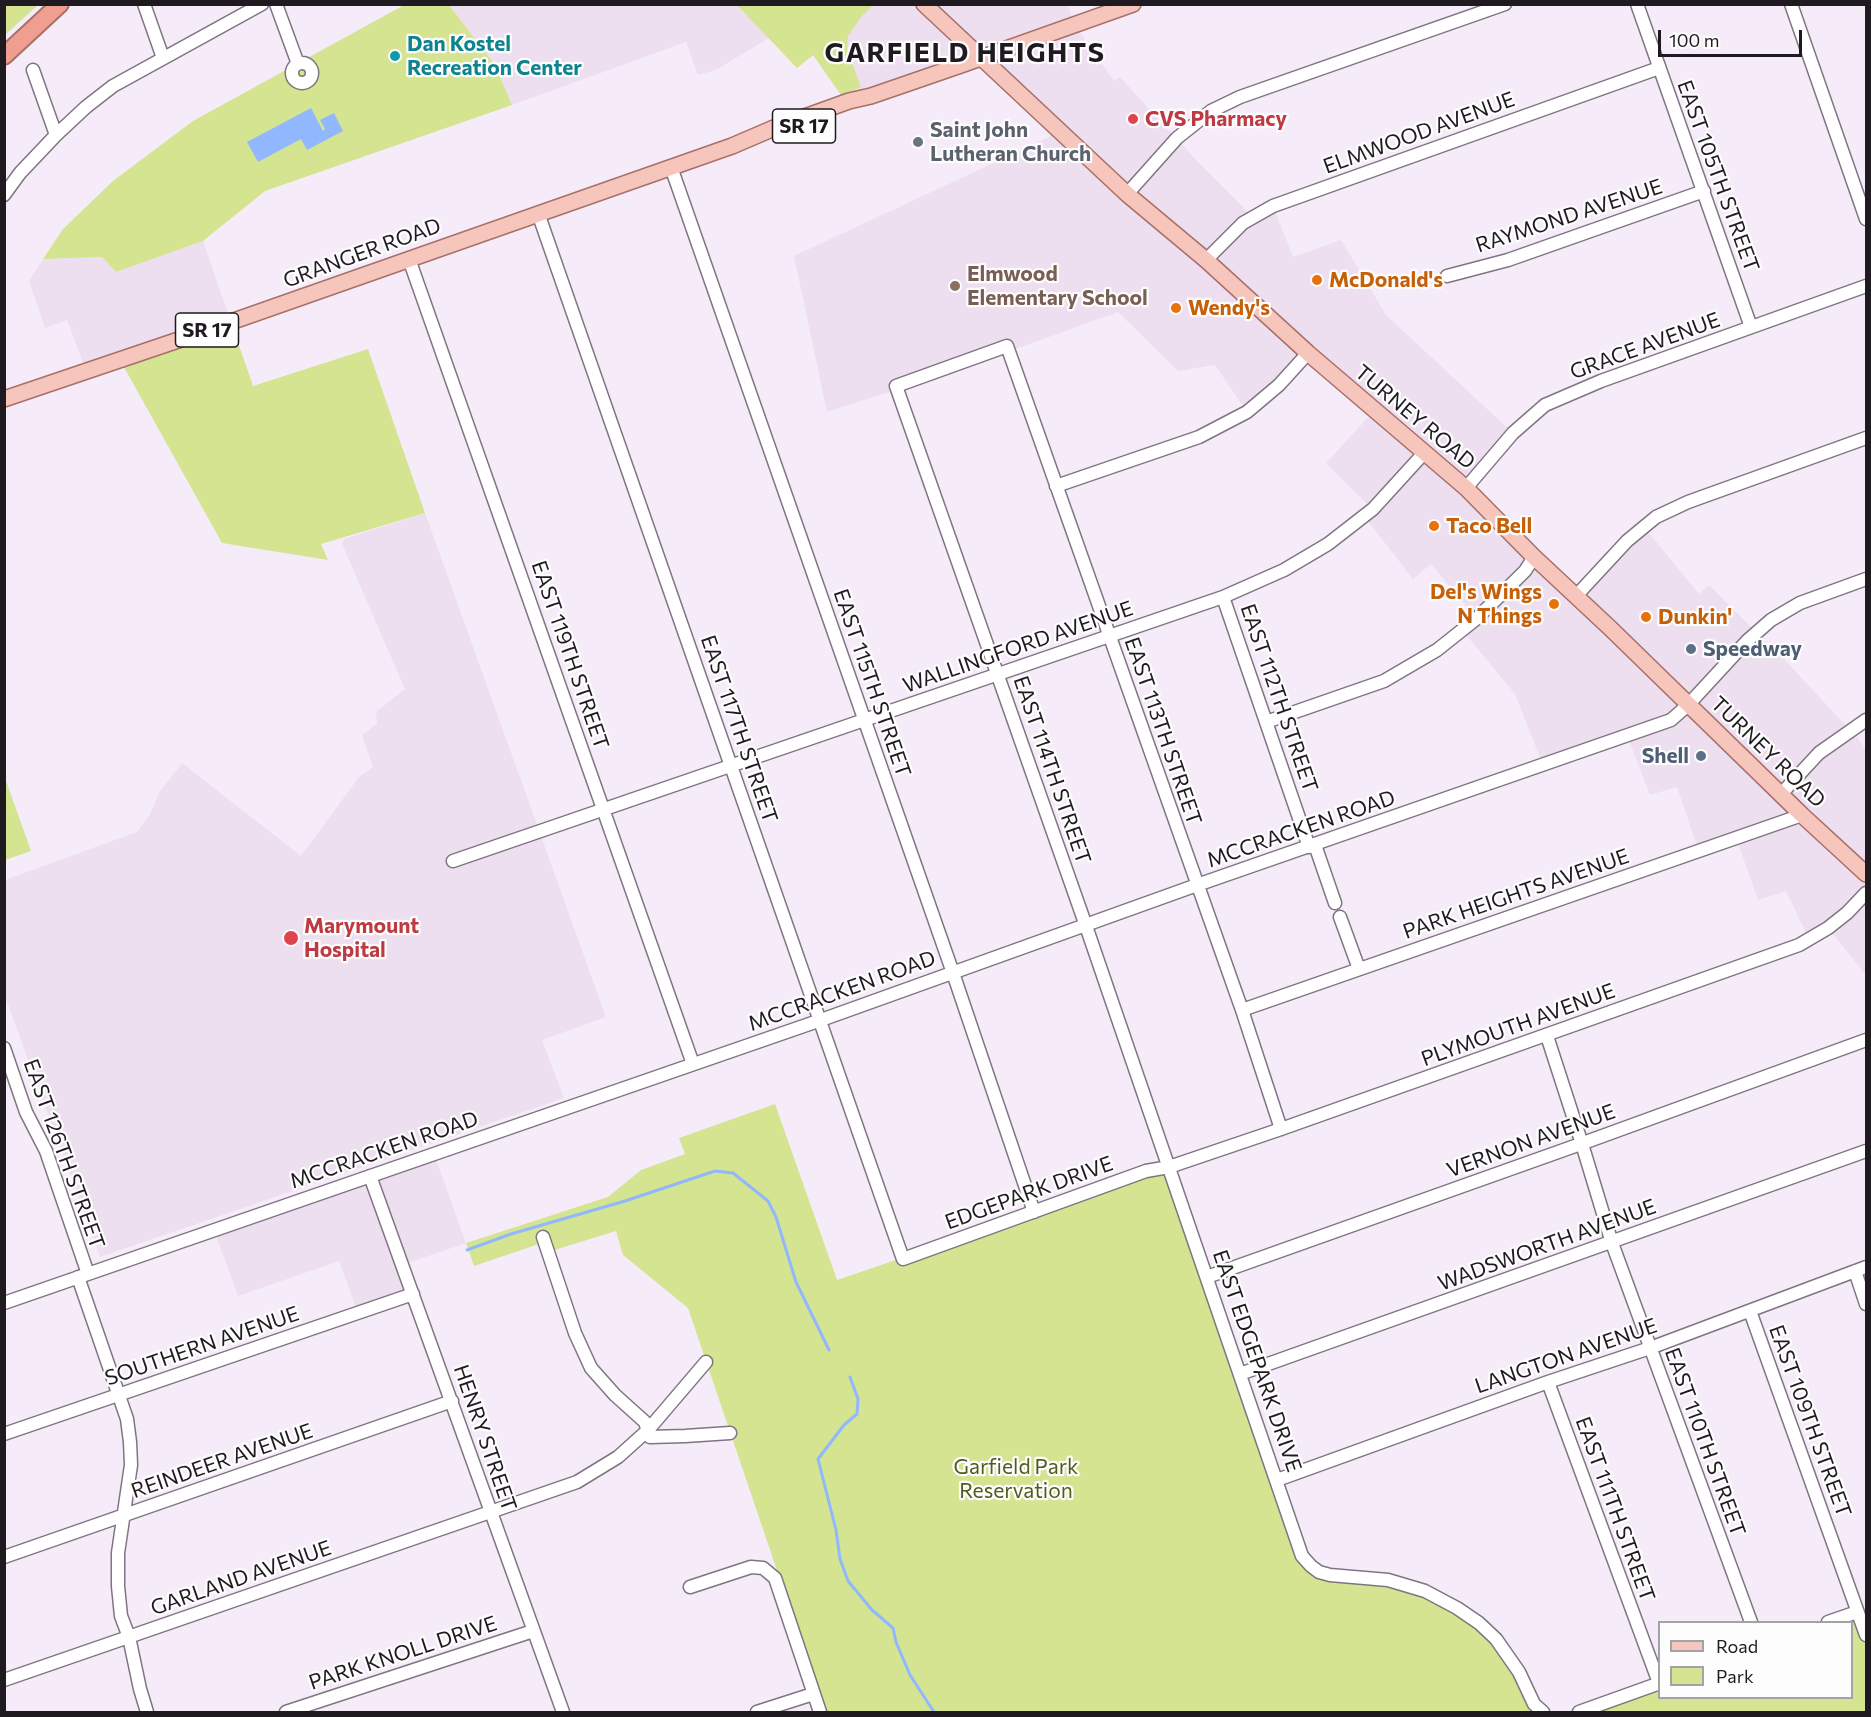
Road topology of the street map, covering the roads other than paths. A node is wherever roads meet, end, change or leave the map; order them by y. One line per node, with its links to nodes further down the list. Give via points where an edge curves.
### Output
1 (60, 4): 10 (highway)
2 (144, 4): 11 (street)
3 (262, 4): 11 (street)
4 (276, 4): 13 (street)
5 (924, 4): 12 (main road, TURNEY ROAD)
6 (1504, 4): 19 (street, via 1240,97 1211,111 1177,138)
7 (1637, 4): 14 (street, EAST 105TH STREET)
8 (1791, 4): 22 (street)
9 (1124, 6): 12 (main road, GRANGER ROAD / SR 17)
10 (4, 56)
11 (163, 58): 16 (street, via 113,87)
12 (982, 58): 17 (main road, GRANGER ROAD / SR 17); 19 (main road, TURNEY ROAD)
13 (298, 64)
14 (1659, 68): 18 (street, EAST 105TH STREET); 24 (street, ELMWOOD AVENUE, via 1273,206 1243,223)
15 (33, 70): 16 (street)
16 (56, 135): 20 (street)
17 (671, 167): 21 (main road, GRANGER ROAD / SR 17); 43 (street, EAST 115TH STREET)
18 (1704, 191): 25 (street, RAYMOND AVENUE, via 1508,260); 27 (street, EAST 105TH STREET)
19 (1127, 194): 24 (main road, TURNEY ROAD)
20 (4, 195)
21 (538, 213): 23 (main road, GRANGER ROAD / SR 17); 45 (street, EAST 117TH STREET)
22 (1866, 219)
23 (409, 259): 30 (main road, GRANGER ROAD / SR 17); 47 (street, EAST 119TH STREET)
24 (1206, 260): 28 (main road, TURNEY ROAD)
25 (1447, 276)
26 (1866, 286): 27 (street, GRACE AVENUE)
27 (1751, 327): 34 (street, GRACE AVENUE, via 1545,405 1513,433)
28 (1308, 353): 32 (main road, TURNEY ROAD); 33 (street, via 1280,385 1247,412 1199,437)
29 (896, 386): 33 (street, EAST 113TH STREET, via 1007,346); 40 (street, EAST 114TH STREET)
30 (4, 399)
31 (1866, 438): 37 (street, via 1656,517 1627,541)
32 (1424, 453): 34 (main road, TURNEY ROAD); 38 (street, WALLINGFORD AVENUE, via 1373,509 1328,544 1284,570)
33 (1056, 486): 39 (street, EAST 113TH STREET)
34 (1466, 488): 35 (main road, TURNEY ROAD)
35 (1534, 557): 37 (main road, TURNEY ROAD); 44 (street, via 1476,619 1437,650 1384,681)
36 (1866, 579): 41 (street, MCCRACKEN ROAD, via 1800,603 1771,620)
37 (1576, 596): 41 (main road, TURNEY ROAD)
38 (1223, 597): 39 (street, WALLINGFORD AVENUE); 44 (street, EAST 112TH STREET)
39 (1109, 636): 40 (street, WALLINGFORD AVENUE); 52 (street, EAST 113TH STREET)
40 (998, 674): 43 (street, WALLINGFORD AVENUE); 56 (street, EAST 114TH STREET)
41 (1688, 705): 46 (main road, TURNEY ROAD); 49 (street, MCCRACKEN ROAD, via 1671,720)
42 (1866, 720): 46 (street, via 1819,753)
43 (865, 721): 45 (street, WALLINGFORD AVENUE); 58 (street, EAST 115TH STREET)
44 (1266, 722): 49 (street, EAST 112TH STREET)
45 (730, 765): 47 (street, WALLINGFORD AVENUE); 60 (street, EAST 117TH STREET)
46 (1782, 793): 48 (main road, TURNEY ROAD)
47 (603, 809): 50 (street, WALLINGFORD AVENUE); 64 (street, EAST 119TH STREET)
48 (1802, 814): 51 (main road, TURNEY ROAD); 57 (street, PARK HEIGHTS AVENUE)
49 (1312, 846): 52 (street, MCCRACKEN ROAD); 54 (street, EAST 112TH STREET)
50 (453, 861)
51 (1866, 874)
52 (1197, 885): 56 (street, MCCRACKEN ROAD); 59 (street, EAST 113TH STREET)
53 (1866, 893): 61 (street, PLYMOUTH AVENUE, via 1828,928 1799,945)
54 (1335, 903)
55 (1340, 918): 57 (street)
56 (1086, 926): 58 (street, MCCRACKEN ROAD); 68 (street, EAST 114TH STREET)
57 (1359, 969): 59 (street, PARK HEIGHTS AVENUE)
58 (953, 972): 60 (street, MCCRACKEN ROAD); 70 (street, EAST 115TH STREET)
59 (1242, 1010): 65 (street, EAST 113TH STREET)
60 (820, 1020): 64 (street, MCCRACKEN ROAD); 73 (street, EAST 117TH STREET)
61 (1547, 1035): 65 (street, PLYMOUTH AVENUE); 66 (street, EAST 110TH STREET)
62 (1866, 1040): 66 (street, VERNON AVENUE)
63 (4, 1048): 75 (street, EAST 126TH STREET, via 26,1112 46,1151)
64 (693, 1064): 69 (street, MCCRACKEN ROAD)
65 (1281, 1129): 68 (street, PLYMOUTH AVENUE)
66 (1582, 1144): 72 (street, EAST 110TH STREET); 76 (street, VERNON AVENUE)
67 (1866, 1151): 72 (street, WADSWORTH AVENUE)
68 (1169, 1167): 70 (street, EDGEPARK DRIVE, via 1146,1171); 76 (street, EAST EDGEPARK DRIVE)
69 (370, 1176): 75 (street, MCCRACKEN ROAD); 77 (street, HENRY STREET)
70 (1034, 1212): 73 (street, EDGEPARK DRIVE)
71 (543, 1237): 87 (street, via 591,1368 645,1422)
72 (1612, 1243): 81 (street, EAST 110TH STREET); 83 (street, WADSWORTH AVENUE)
73 (903, 1259)
74 (1861, 1269): 79 (street); 80 (street, LANGTON AVENUE)
75 (83, 1276): 78 (street, MCCRACKEN ROAD); 85 (street, EAST 126TH STREET)
76 (1207, 1277): 83 (street, EAST EDGEPARK DRIVE)
77 (412, 1294): 85 (street, SOUTHERN AVENUE); 86 (street, HENRY STREET)
78 (4, 1303)
79 (1866, 1304)
80 (1750, 1311): 81 (street, LANGTON AVENUE); 95 (street, EAST 109TH STREET)
81 (1650, 1348): 84 (street, LANGTON AVENUE); 96 (street, EAST 110TH STREET)
82 (706, 1362): 87 (street)
83 (1240, 1374): 90 (street, EAST EDGEPARK DRIVE)
84 (1548, 1382): 90 (street, LANGTON AVENUE); 102 (street, EAST 111TH STREET)
85 (118, 1395): 89 (street, SOUTHERN AVENUE); 92 (street, EAST 126TH STREET, via 127,1419 131,1465)
86 (452, 1401): 91 (street, HENRY STREET); 92 (street, REINDEER AVENUE)
87 (648, 1430): 88 (street, via 650,1437); 91 (street, via 618,1457 577,1482)
88 (730, 1433)
89 (4, 1434)
90 (1277, 1480): 110 (street, EAST EDGEPARK DRIVE, via 1302,1556 1311,1566 1330,1575 1388,1580 1425,1591 1457,1608 1496,1639)
91 (490, 1512): 98 (street, HENRY STREET); 100 (street, GARLAND AVENUE)
92 (123, 1516): 93 (street, REINDEER AVENUE); 100 (street, EAST 126TH STREET, via 118,1586)
93 (4, 1557)
94 (690, 1587): 104 (street, via 751,1567 763,1568 775,1578)
95 (1857, 1612): 97 (street); 99 (street)
96 (1749, 1621)
97 (1833, 1621)
98 (533, 1631): 106 (street, PARK KNOLL DRIVE); 107 (street, HENRY STREET)
99 (1866, 1635)
100 (129, 1637): 101 (street, GARLAND AVENUE); 105 (street, EAST 126TH STREET)
101 (4, 1680)
102 (1658, 1680)
103 (1658, 1683): 111 (street)
104 (813, 1694): 108 (street); 109 (street)
105 (147, 1713)
106 (286, 1713)
107 (563, 1713)
108 (757, 1713)
109 (820, 1713)
110 (1543, 1713)
111 (1579, 1713)

